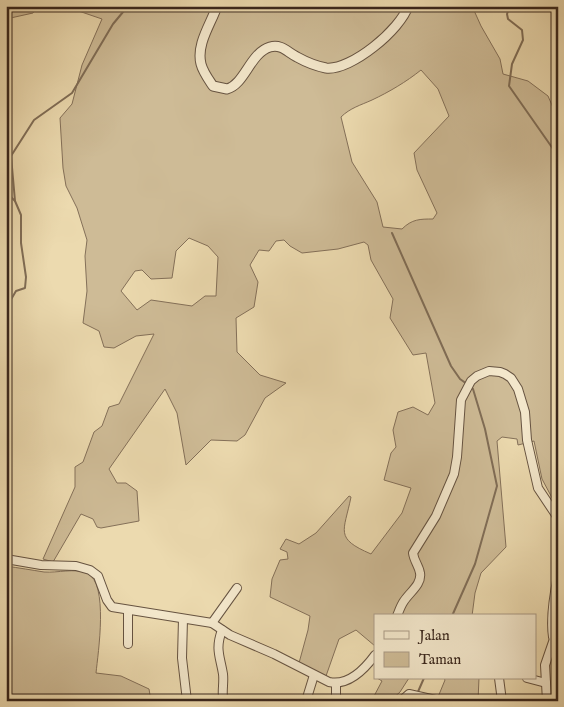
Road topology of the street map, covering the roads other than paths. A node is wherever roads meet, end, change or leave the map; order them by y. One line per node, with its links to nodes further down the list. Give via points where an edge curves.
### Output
1 (217, 6): 2 (street, via 200,52 201,65 213,86 227,89 236,84 260,53 269,48 279,46 312,64 327,68 345,65 376,45)
2 (408, 6)
3 (558, 518): 8 (street, via 538,488 523,405 515,383 505,374 495,371 483,373 469,384 460,400 454,474 436,516 413,553 420,579)
4 (6, 559): 7 (street, via 90,570 98,576 112,607)
5 (558, 576): 12 (street, via 552,610 552,631)
6 (237, 588): 10 (street)
7 (128, 610): 9 (street); 13 (street)
8 (398, 614)
9 (183, 619): 10 (street); 20 (street, via 182,658)
10 (212, 623): 11 (street)
11 (222, 630): 15 (street); 21 (street, via 217,649)
12 (556, 640): 18 (street, via 545,665)
13 (128, 644)
14 (374, 657): 19 (street, via 360,672)
15 (314, 675): 19 (street); 22 (street)
16 (499, 680): 26 (street)
17 (535, 680): 18 (street)
18 (546, 683): 27 (street)
19 (336, 684): 23 (street)
20 (187, 701)
21 (226, 701)
22 (306, 701)
23 (336, 701)
24 (401, 701): 25 (street, via 409,694)
25 (440, 701)
26 (502, 701)
27 (548, 701)

